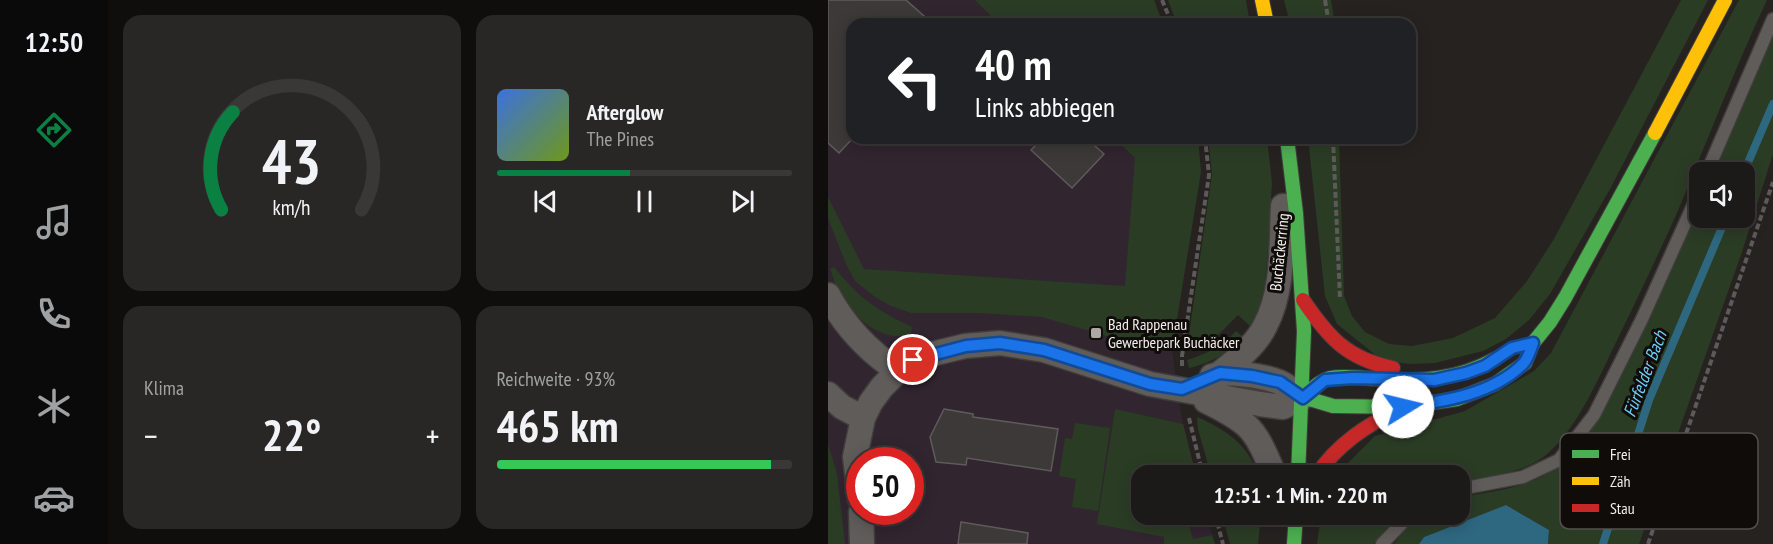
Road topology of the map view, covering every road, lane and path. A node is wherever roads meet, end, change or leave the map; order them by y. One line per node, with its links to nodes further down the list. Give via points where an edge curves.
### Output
1 (1162, 0): 5 (path)
2 (1262, 0): 6 (main road)
3 (1325, 0): 7 (path)
4 (1725, 0): 19 (main road, via 1622,196 1550,322)
5 (1170, 18)
6 (1266, 18)
7 (1328, 18)
8 (1773, 19): 13 (lane)
9 (1206, 144): 23 (path, via 1209,175 1182,356)
10 (1287, 144): 17 (main road)
11 (1287, 144): 22 (street, Buchäckerring, via 1277,287 1269,318 1255,340)
12 (1332, 144): 18 (path)
13 (1711, 162)
14 (1773, 182): 29 (path)
15 (1689, 214): 28 (lane, via 1594,416)
16 (828, 295): 21 (street, via 854,333)
17 (1303, 300): 20 (main road, via 1325,332 1354,357 1373,366 1417,372 1474,362); 25 (main road)
18 (1342, 304)
19 (1533, 343): 20 (main road); 26 (main road, via 1525,363 1495,384 1457,399)
20 (1506, 351): 25 (main road, via 1485,366 1434,380 1325,380)
21 (898, 371): 23 (street, via 913,360 932,354 1000,343 1044,350 1150,384); 27 (street, via 882,387)
22 (1220, 373): 23 (street, Buchäckerring); 25 (street, Buchäckerring, via 1280,382)
23 (1182, 389): 25 (street, via 1282,407); 32 (path); 33 (street, via 1248,426)
24 (828, 394): 27 (street)
25 (1303, 398): 26 (main road, via 1333,406); 34 (main road)
26 (1403, 407): 35 (main road, via 1346,441)
27 (863, 418): 30 (street)
28 (1580, 433)
29 (1686, 433)
30 (857, 447)
31 (1560, 459): 36 (lane, via 1523,477)
32 (1200, 465)
33 (1270, 465)
34 (1299, 465)
35 (1325, 465)
36 (1470, 487)
37 (861, 525): 42 (street)
38 (1218, 525): 43 (path)
39 (1295, 525): 44 (main road)
40 (1401, 525): 45 (lane)
41 (1653, 529): 46 (path)
42 (862, 544)
43 (1223, 544)
44 (1294, 544)
45 (1383, 544)
46 (1648, 544)

